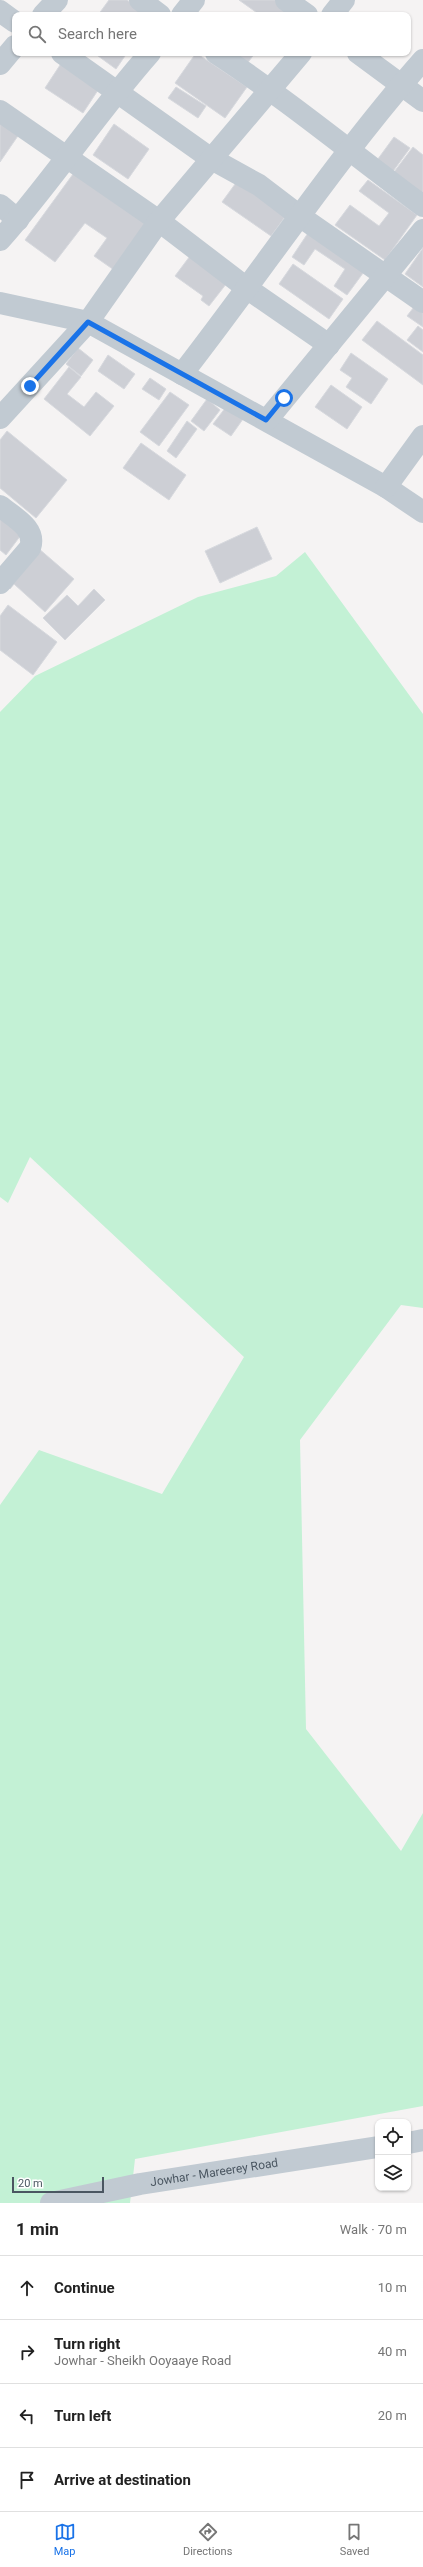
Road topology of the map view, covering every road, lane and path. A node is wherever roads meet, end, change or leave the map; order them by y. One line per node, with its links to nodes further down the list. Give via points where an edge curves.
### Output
1 (57, 0): 7 (street)
2 (140, 0): 8 (street)
3 (194, 0): 9 (street)
4 (286, 0): 10 (street)
5 (344, 0): 11 (street)
6 (0, 11): 12 (street)
7 (46, 12)
8 (156, 12)
9 (184, 12)
10 (303, 12)
11 (334, 12)
12 (12, 20)
13 (12, 50): 20 (street)
14 (66, 56): 23 (street)
15 (147, 56): 23 (street)
16 (221, 56): 22 (street)
17 (298, 56): 22 (street)
18 (362, 56): 21 (street)
19 (423, 60): 21 (street)
20 (0, 64)
21 (401, 85): 24 (street); 26 (street)
22 (271, 89): 26 (street); 28 (street)
23 (117, 90): 27 (street); 28 (street)
24 (423, 102)
25 (0, 111): 27 (street)
26 (348, 151): 30 (street); 31 (street)
27 (66, 157): 32 (street); 33 (street)
28 (210, 158): 31 (street, via 259,185); 33 (street)
29 (0, 205): 32 (street)
30 (423, 206)
31 (300, 217): 36 (street); 37 (street)
32 (18, 220): 35 (street)
33 (159, 221): 37 (street); 40 (street)
34 (423, 230): 36 (street)
35 (0, 240)
36 (385, 276): 38 (street); 41 (street)
37 (248, 289): 41 (street); 42 (street)
38 (423, 302)
39 (0, 303): 40 (street)
40 (88, 322): 42 (street); 43 (street)
41 (329, 345): 44 (street)
42 (182, 374): 44 (street)
43 (0, 418)
44 (266, 420): 46 (street)
45 (423, 436): 46 (street)
46 (386, 487): 48 (street)
47 (0, 506): 49 (street, via 30,531 32,541 30,548)
48 (423, 512)
49 (0, 583)
50 (423, 2140): 51 (street)
51 (411, 2142)
52 (375, 2147): 53 (street, Jowhar - Mareerey Road, via 140,2184)
53 (51, 2203)

